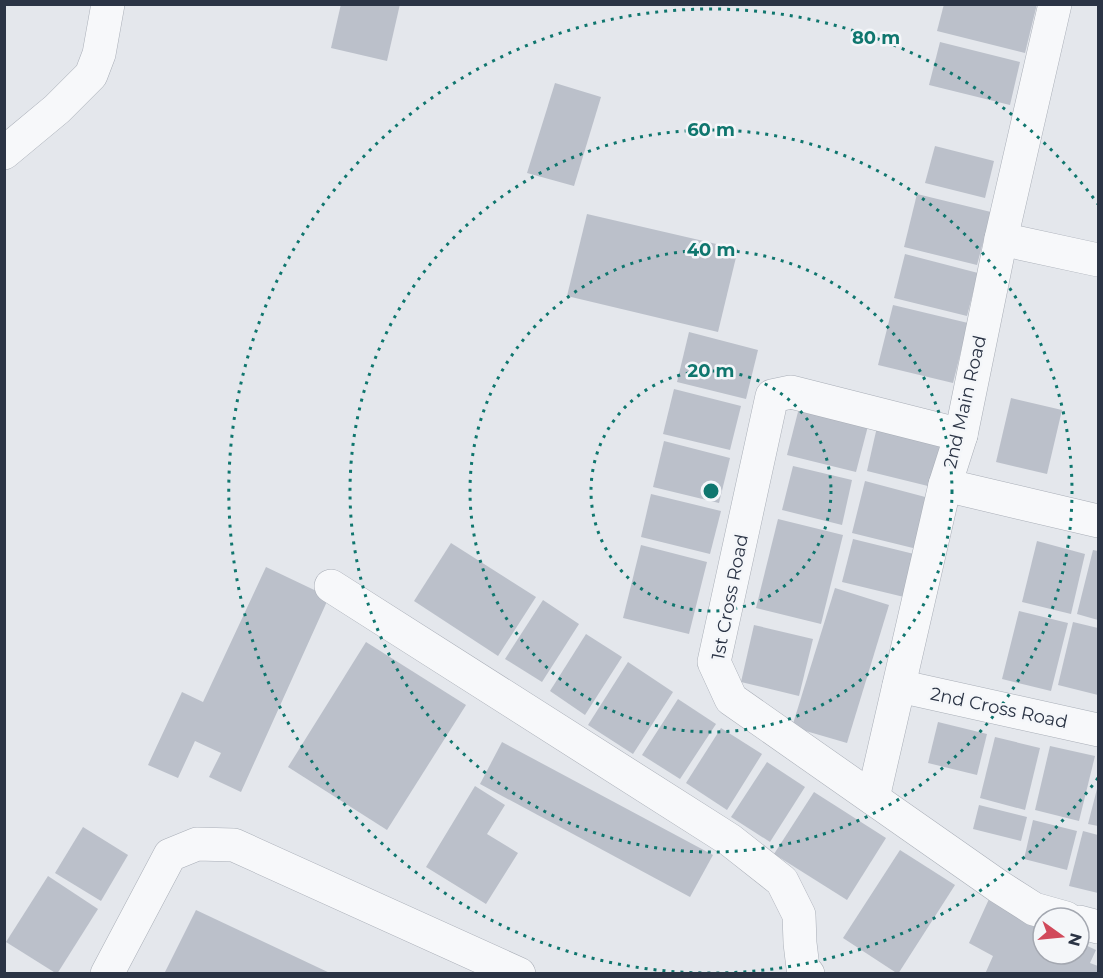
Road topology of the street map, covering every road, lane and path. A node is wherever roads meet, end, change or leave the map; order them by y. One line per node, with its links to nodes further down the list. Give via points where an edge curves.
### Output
1 (108, 4): 3 (street, via 91,75)
2 (1055, 4): 4 (street, 2nd Main Road)
3 (4, 153)
4 (1001, 239): 5 (street); 6 (street, 2nd Main Road)
5 (1098, 260)
6 (961, 435): 7 (street, 2nd Main Road); 12 (street, 1st Cross Road, via 791,392 772,396 714,662 731,699)
7 (945, 485): 8 (street); 10 (street, 2nd Main Road)
8 (1098, 521)
9 (331, 586): 14 (street, via 730,840 782,881 799,915)
10 (899, 686): 11 (street, 2nd Cross Road); 12 (street, 2nd Main Road)
11 (1098, 730)
12 (873, 798): 13 (street, 1st Cross Road)
13 (1031, 907)
14 (804, 972)
15 (107, 974): 16 (street, via 170,855 197,844 234,845)
16 (519, 974)

